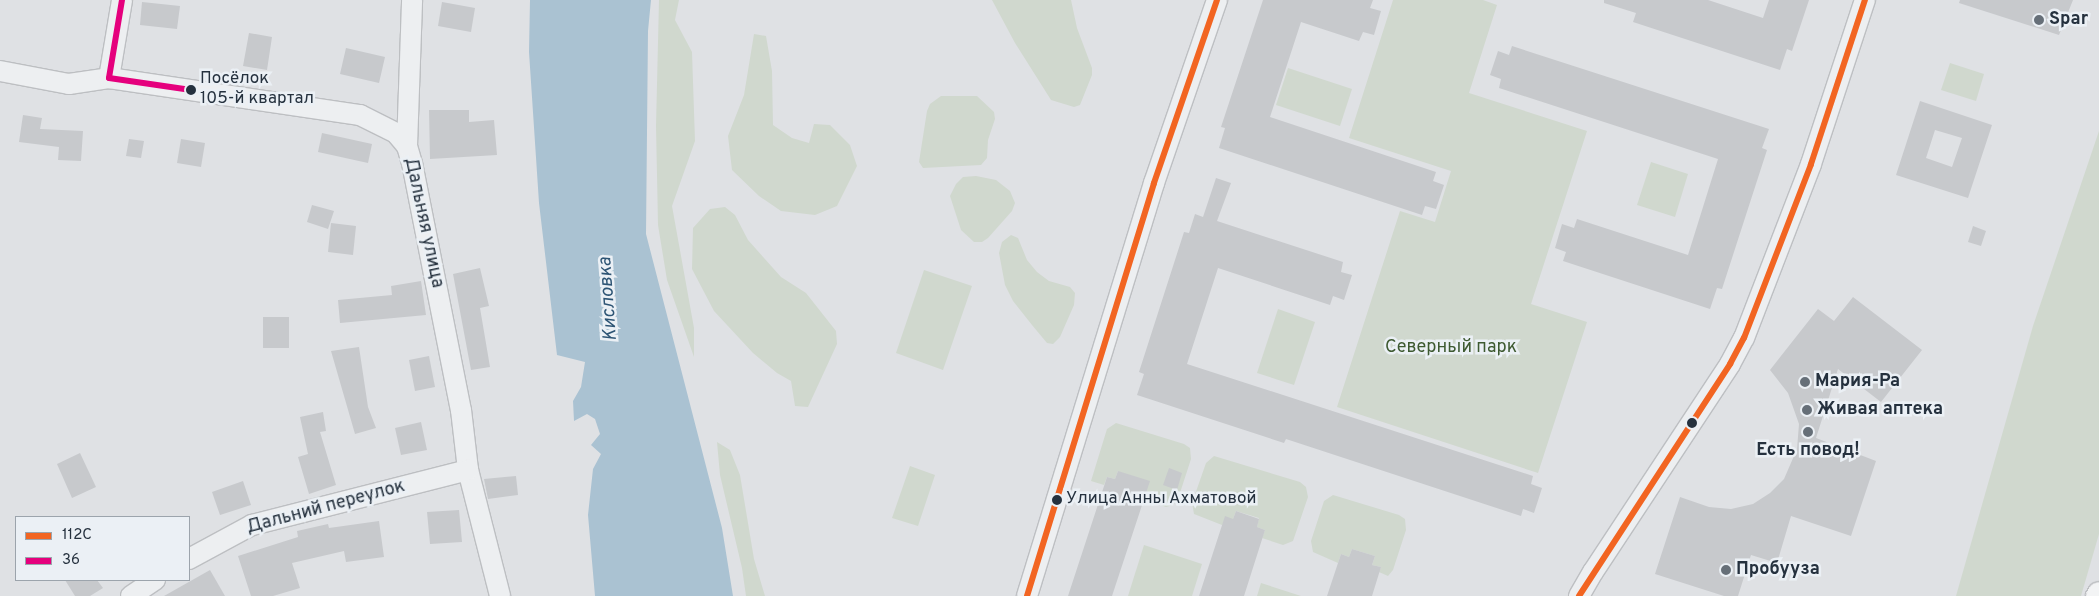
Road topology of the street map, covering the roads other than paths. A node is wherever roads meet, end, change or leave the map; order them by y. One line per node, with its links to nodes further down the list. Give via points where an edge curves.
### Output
1 (122, 0): 6 (street)
2 (412, 0): 7 (street)
3 (1217, 0): 13 (street, via 1154,183)
4 (1865, 0): 14 (street, via 1811,164 1744,338)
5 (0, 71): 6 (street, Дальняя улица, via 69,84)
6 (109, 78): 7 (street, Дальняя улица, via 360,115 396,134)
7 (407, 146): 8 (street, Дальняя улица, via 461,410)
8 (468, 470): 9 (street, Дальний переулок, via 252,525); 12 (street, Дальняя улица)
9 (190, 558)
10 (154, 581): 11 (street)
11 (131, 596)
12 (500, 596)
13 (1027, 596)
14 (1579, 596)

